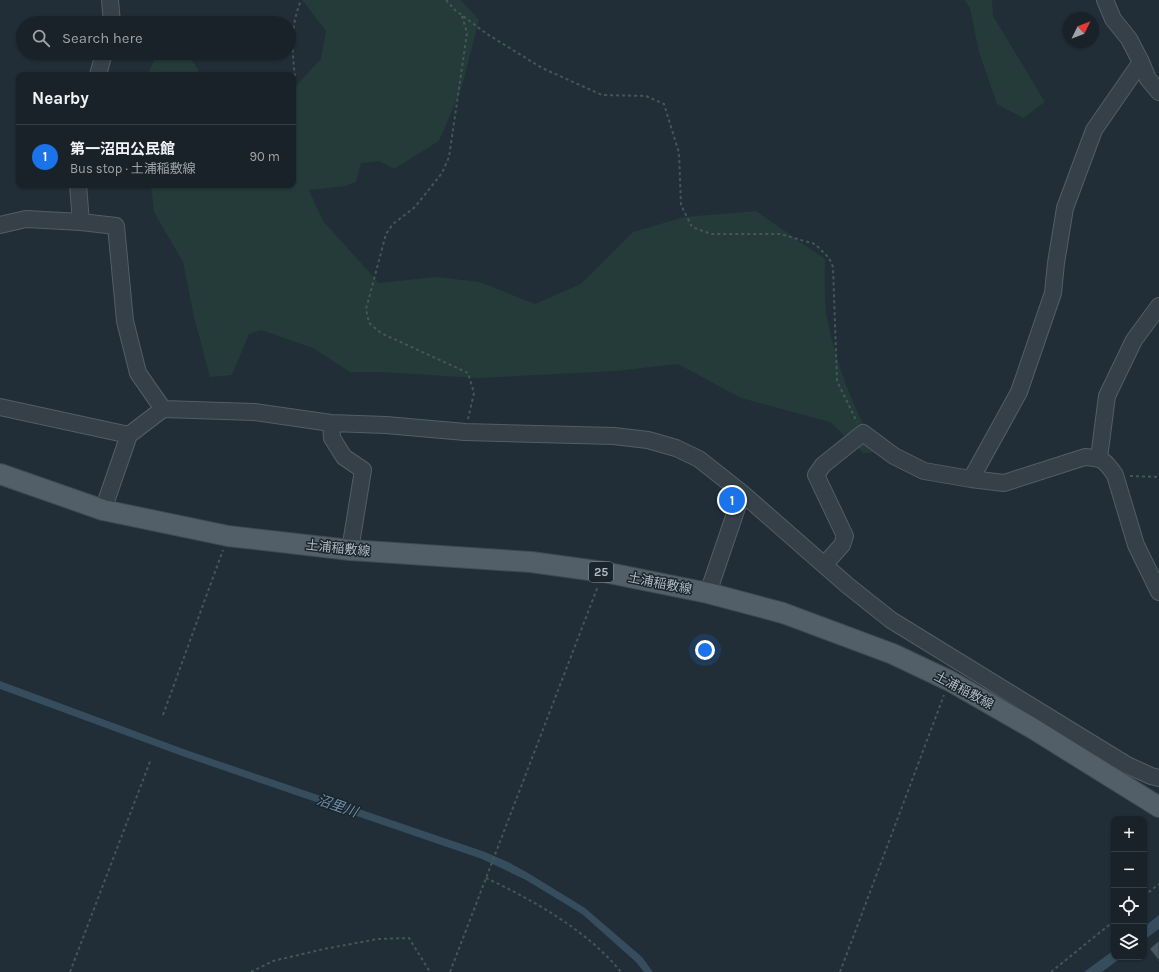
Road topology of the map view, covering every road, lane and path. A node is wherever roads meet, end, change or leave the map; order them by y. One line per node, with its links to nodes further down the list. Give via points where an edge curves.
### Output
1 (110, 0): 6 (street)
2 (301, 0): 7 (path)
3 (446, 0): 5 (path)
4 (1105, 0): 10 (street, via 1113,19 1129,39)
5 (462, 14): 21 (path, via 467,33 449,157 442,173 415,207 393,224 386,234 366,309 369,323 381,333 468,373 474,394); 22 (path, via 487,34 542,68 602,95 646,96 664,104 679,153 680,205 692,227 711,234 780,234 815,244 829,258 833,267 837,381)
6 (111, 16)
7 (295, 16)
8 (102, 60): 11 (street)
9 (294, 60): 12 (path)
10 (1141, 62): 13 (street, via 1148,79); 28 (street, via 1094,130 1065,208 1053,293 1019,392)
11 (99, 72)
12 (295, 72)
13 (1159, 92)
14 (78, 188): 15 (street)
15 (81, 222): 16 (street, via 26,218); 19 (street, via 116,226 125,320 138,373)
16 (0, 225)
17 (1159, 306): 24 (street, via 1134,340 1107,396)
18 (0, 407): 23 (street)
19 (163, 409): 20 (street, via 254,412); 23 (street)
20 (331, 423): 21 (street); 32 (street, via 332,438 344,457 363,470)
21 (465, 432): 29 (street, via 614,436 648,440 676,448 699,459)
22 (863, 434): 28 (street, via 894,456 924,471); 33 (street, via 822,465 816,474 845,536 842,544)
23 (129, 435): 30 (street)
24 (1098, 458): 26 (street, via 1109,466); 28 (street, via 1085,457 1004,483)
25 (0, 474): 30 (main road, 土浦稲敷線 / 25)
26 (1115, 475): 27 (path); 35 (street, via 1136,545)
27 (1159, 477)
28 (971, 479)
29 (742, 493): 33 (street); 36 (street)
30 (103, 510): 31 (main road, 土浦稲敷線 / 25)
31 (228, 536): 32 (main road, 土浦稲敷線 / 25); 38 (path)
32 (350, 550): 34 (main road, 土浦稲敷線 / 25, via 531,562)
33 (824, 565): 40 (street, via 891,620 1127,765)
34 (604, 572): 36 (main road, 土浦稲敷線 / 25); 42 (path)
35 (1159, 592)
36 (708, 593): 37 (main road, 土浦稲敷線 / 25, via 783,613 892,654)
37 (950, 680): 41 (main road, 土浦稲敷線 / 25); 51 (path)
38 (163, 715)
39 (151, 759): 46 (path)
40 (1159, 778)
41 (1159, 807)
42 (486, 878): 49 (path); 50 (path, via 517,893 580,932)
43 (1159, 884): 44 (path)
44 (1147, 894)
45 (1111, 923): 52 (path)
46 (70, 972)
47 (251, 972): 48 (path, via 273,961 324,949 378,939 409,938)
48 (430, 972)
49 (450, 972)
50 (621, 972)
51 (840, 972)
52 (1051, 972)

